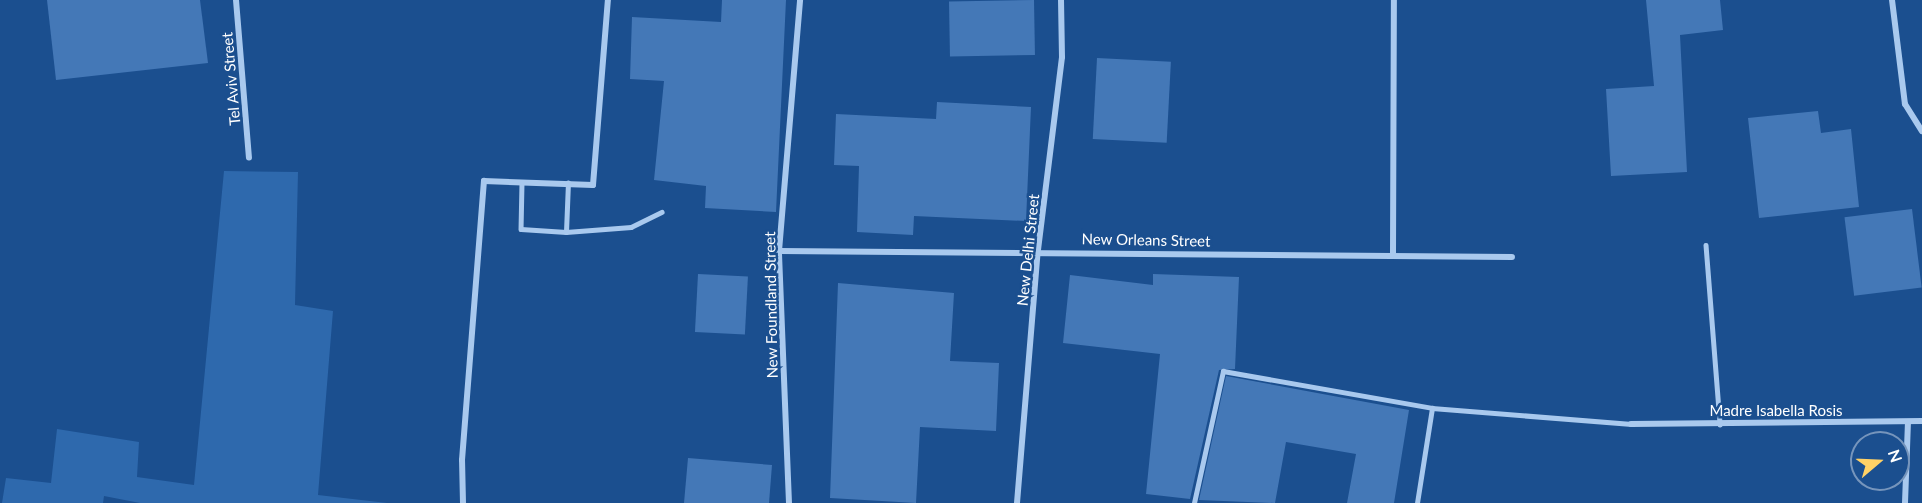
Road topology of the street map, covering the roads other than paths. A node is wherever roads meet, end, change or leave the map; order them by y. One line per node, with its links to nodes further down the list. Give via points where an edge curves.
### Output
1 (236, 0): 8 (street, Tel Aviv Street)
2 (608, 0): 10 (street, via 593,185)
3 (800, 0): 15 (street, New Foundland Street)
4 (1061, 0): 14 (street, New Delhi Street, via 1062,57)
5 (1394, 0): 16 (street)
6 (1892, 0): 7 (street, via 1903,95)
7 (1919, 129)
8 (249, 157)
9 (522, 183): 10 (street); 12 (lane, via 521,229); 23 (street, via 484,181 462,460)
10 (568, 183): 12 (lane)
11 (662, 212): 12 (lane, via 631,227)
12 (566, 232)
13 (1706, 245): 22 (lane)
14 (1038, 250): 15 (street, New Orleans Street); 16 (street, New Orleans Street); 25 (street, New Delhi Street)
15 (779, 251): 24 (street, New Foundland Street)
16 (1393, 256): 17 (street, New Orleans Street)
17 (1512, 257)
18 (1432, 408): 21 (lane); 26 (lane, via 1223,371); 27 (lane)
19 (1922, 421): 20 (street, Madre Isabella Rosis)
20 (1908, 423): 22 (street, Madre Isabella Rosis); 28 (street)
21 (1630, 424): 22 (street, Madre Isabella Rosis)
22 (1720, 424)
23 (463, 503)
24 (789, 503)
25 (1017, 503)
26 (1194, 503)
27 (1417, 503)
28 (1905, 503)

